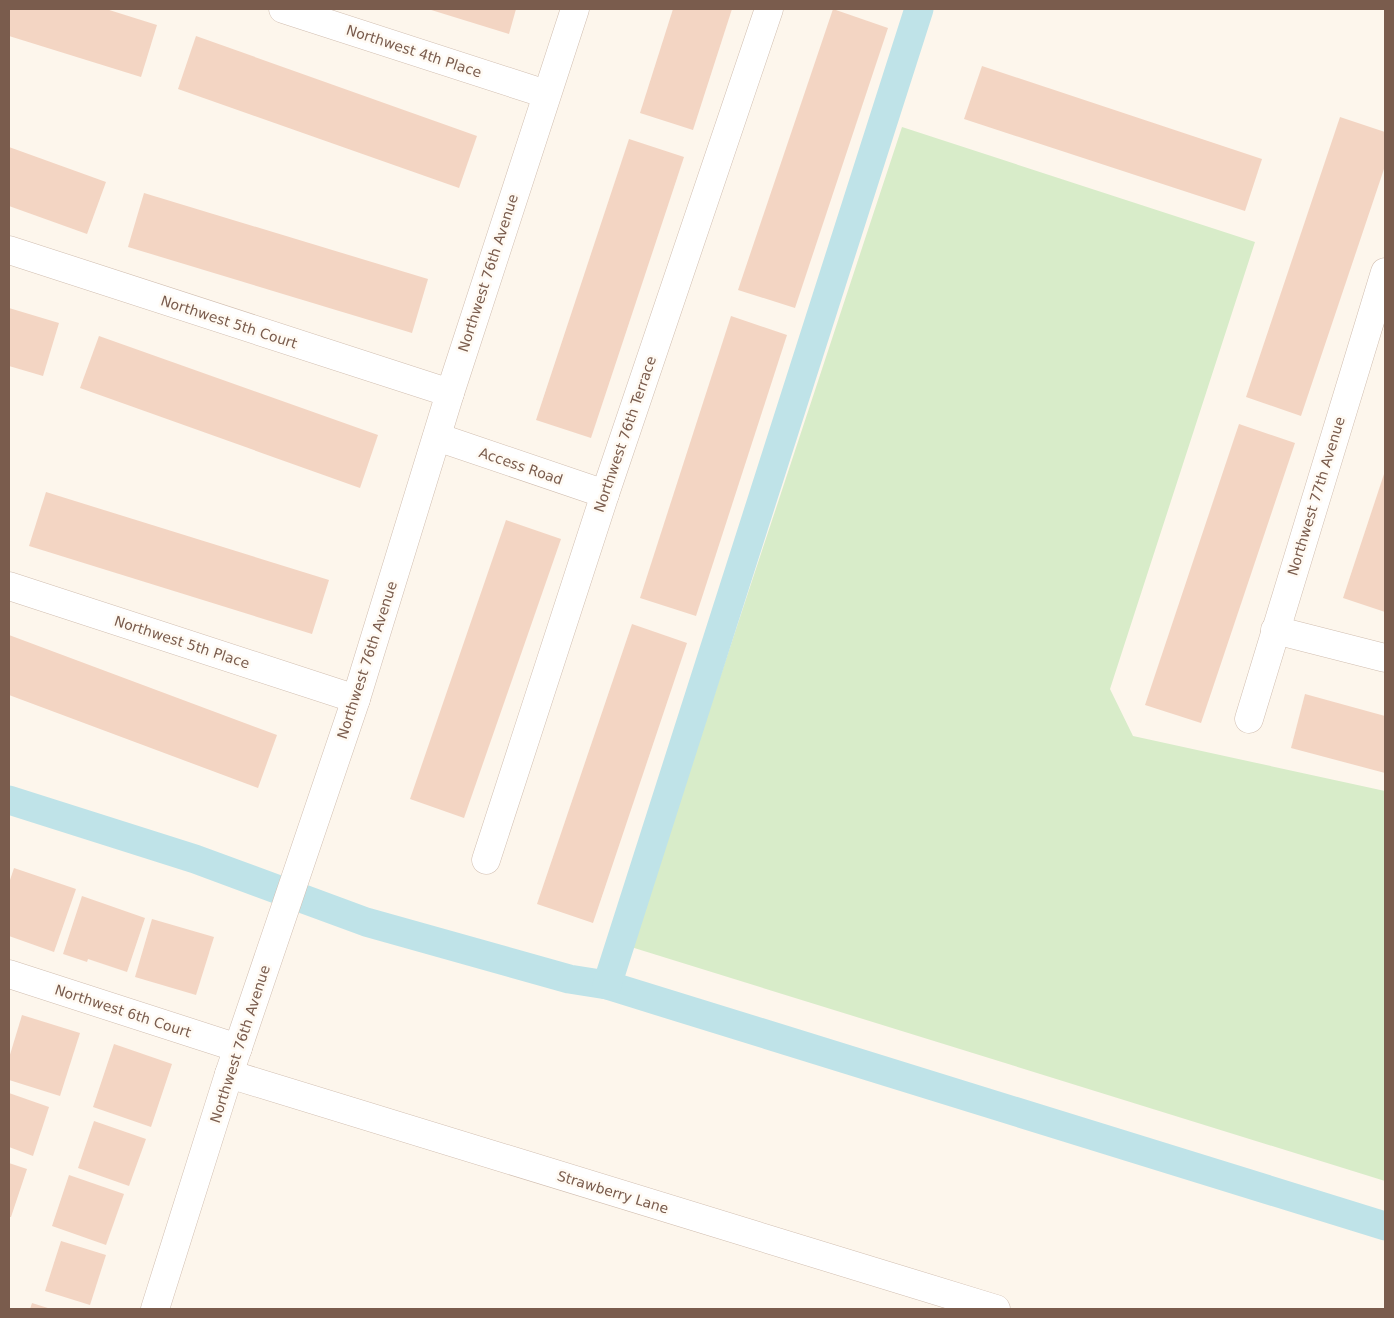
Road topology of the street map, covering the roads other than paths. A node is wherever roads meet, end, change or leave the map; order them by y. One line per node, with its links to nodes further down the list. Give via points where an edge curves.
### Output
1 (283, 9): 4 (street, Northwest 4th Place)
2 (575, 9): 4 (street, Northwest 76th Avenue)
3 (769, 9): 9 (street, Northwest 76th Terrace)
4 (546, 94): 7 (street, Northwest 76th Avenue)
5 (9, 250): 7 (street, Northwest 5th Court)
6 (1385, 272): 11 (street, Northwest 77th Avenue)
7 (450, 393): 8 (street, Northwest 76th Avenue)
8 (437, 437): 9 (street, Access Road); 13 (street, Northwest 76th Avenue)
9 (605, 494): 15 (street, Northwest 76th Terrace)
10 (9, 586): 13 (street, Northwest 5th Place)
11 (1275, 630): 12 (street); 14 (street, Northwest 77th Avenue)
12 (1385, 658)
13 (356, 699): 17 (street, Northwest 76th Avenue)
14 (1249, 720)
15 (486, 860)
16 (9, 974): 17 (street, Northwest 6th Court)
17 (238, 1048): 18 (street, Northwest 76th Avenue)
18 (229, 1074): 19 (street, Northwest 76th Avenue); 20 (street, Strawberry Lane)
19 (155, 1309)
20 (996, 1309)

